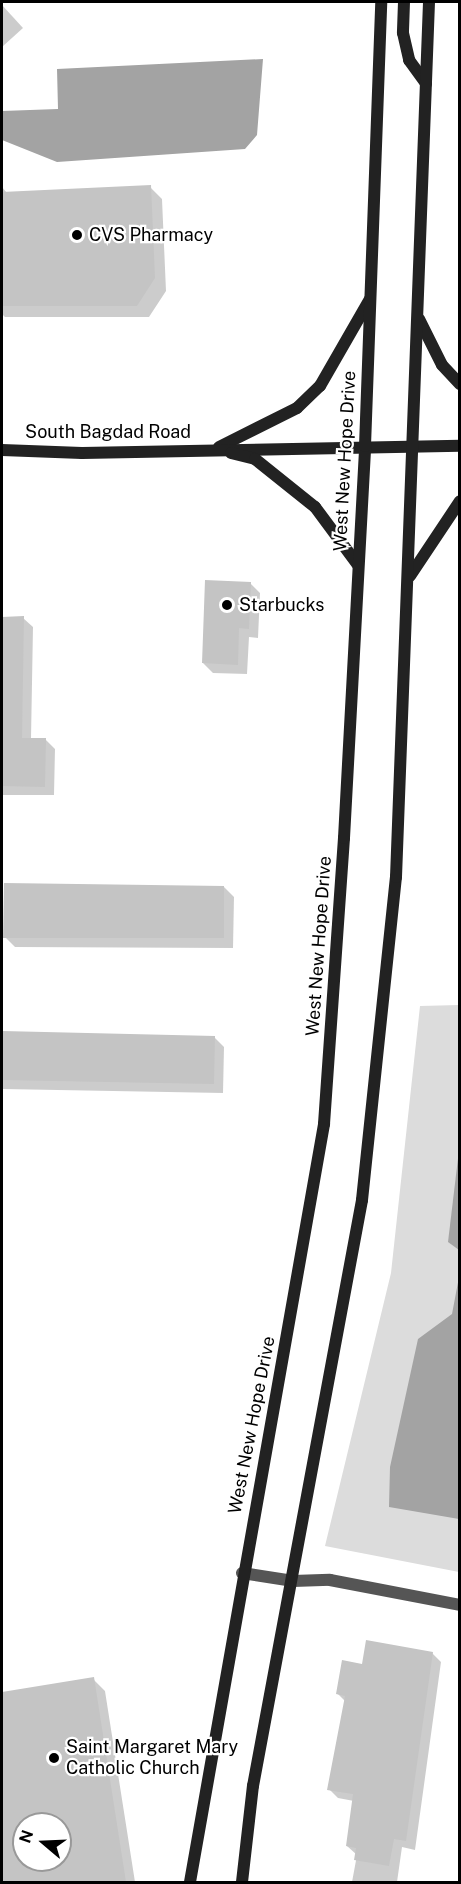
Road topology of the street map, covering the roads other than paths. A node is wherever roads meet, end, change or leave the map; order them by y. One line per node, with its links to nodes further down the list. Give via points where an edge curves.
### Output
1 (381, 2): 5 (main road, West New Hope Drive)
2 (404, 2): 4 (main road, via 403,33 409,60)
3 (429, 2): 4 (main road)
4 (426, 83): 6 (main road)
5 (372, 296): 8 (main road, West New Hope Drive); 11 (main road, via 320,386 297,408)
6 (418, 318): 7 (main road, via 442,365); 10 (main road)
7 (459, 384)
8 (365, 446): 10 (main road, South Bagdad Road); 11 (main road, South Bagdad Road); 14 (main road, West New Hope Drive)
9 (459, 446): 10 (main road, South Bagdad Road)
10 (415, 447): 15 (main road)
11 (215, 449): 12 (main road, South Bagdad Road, via 82,453); 14 (main road, via 255,459 284,481 315,507)
12 (2, 450)
13 (459, 501): 15 (main road)
14 (358, 565): 16 (main road, West New Hope Drive, via 324,1124)
15 (409, 577): 17 (main road, via 396,877 362,1200)
16 (242, 1573): 17 (street); 19 (main road, West New Hope Drive)
17 (292, 1581): 18 (street, via 330,1580); 20 (main road, via 253,1786)
18 (459, 1605)
19 (190, 1882)
20 (242, 1882)

